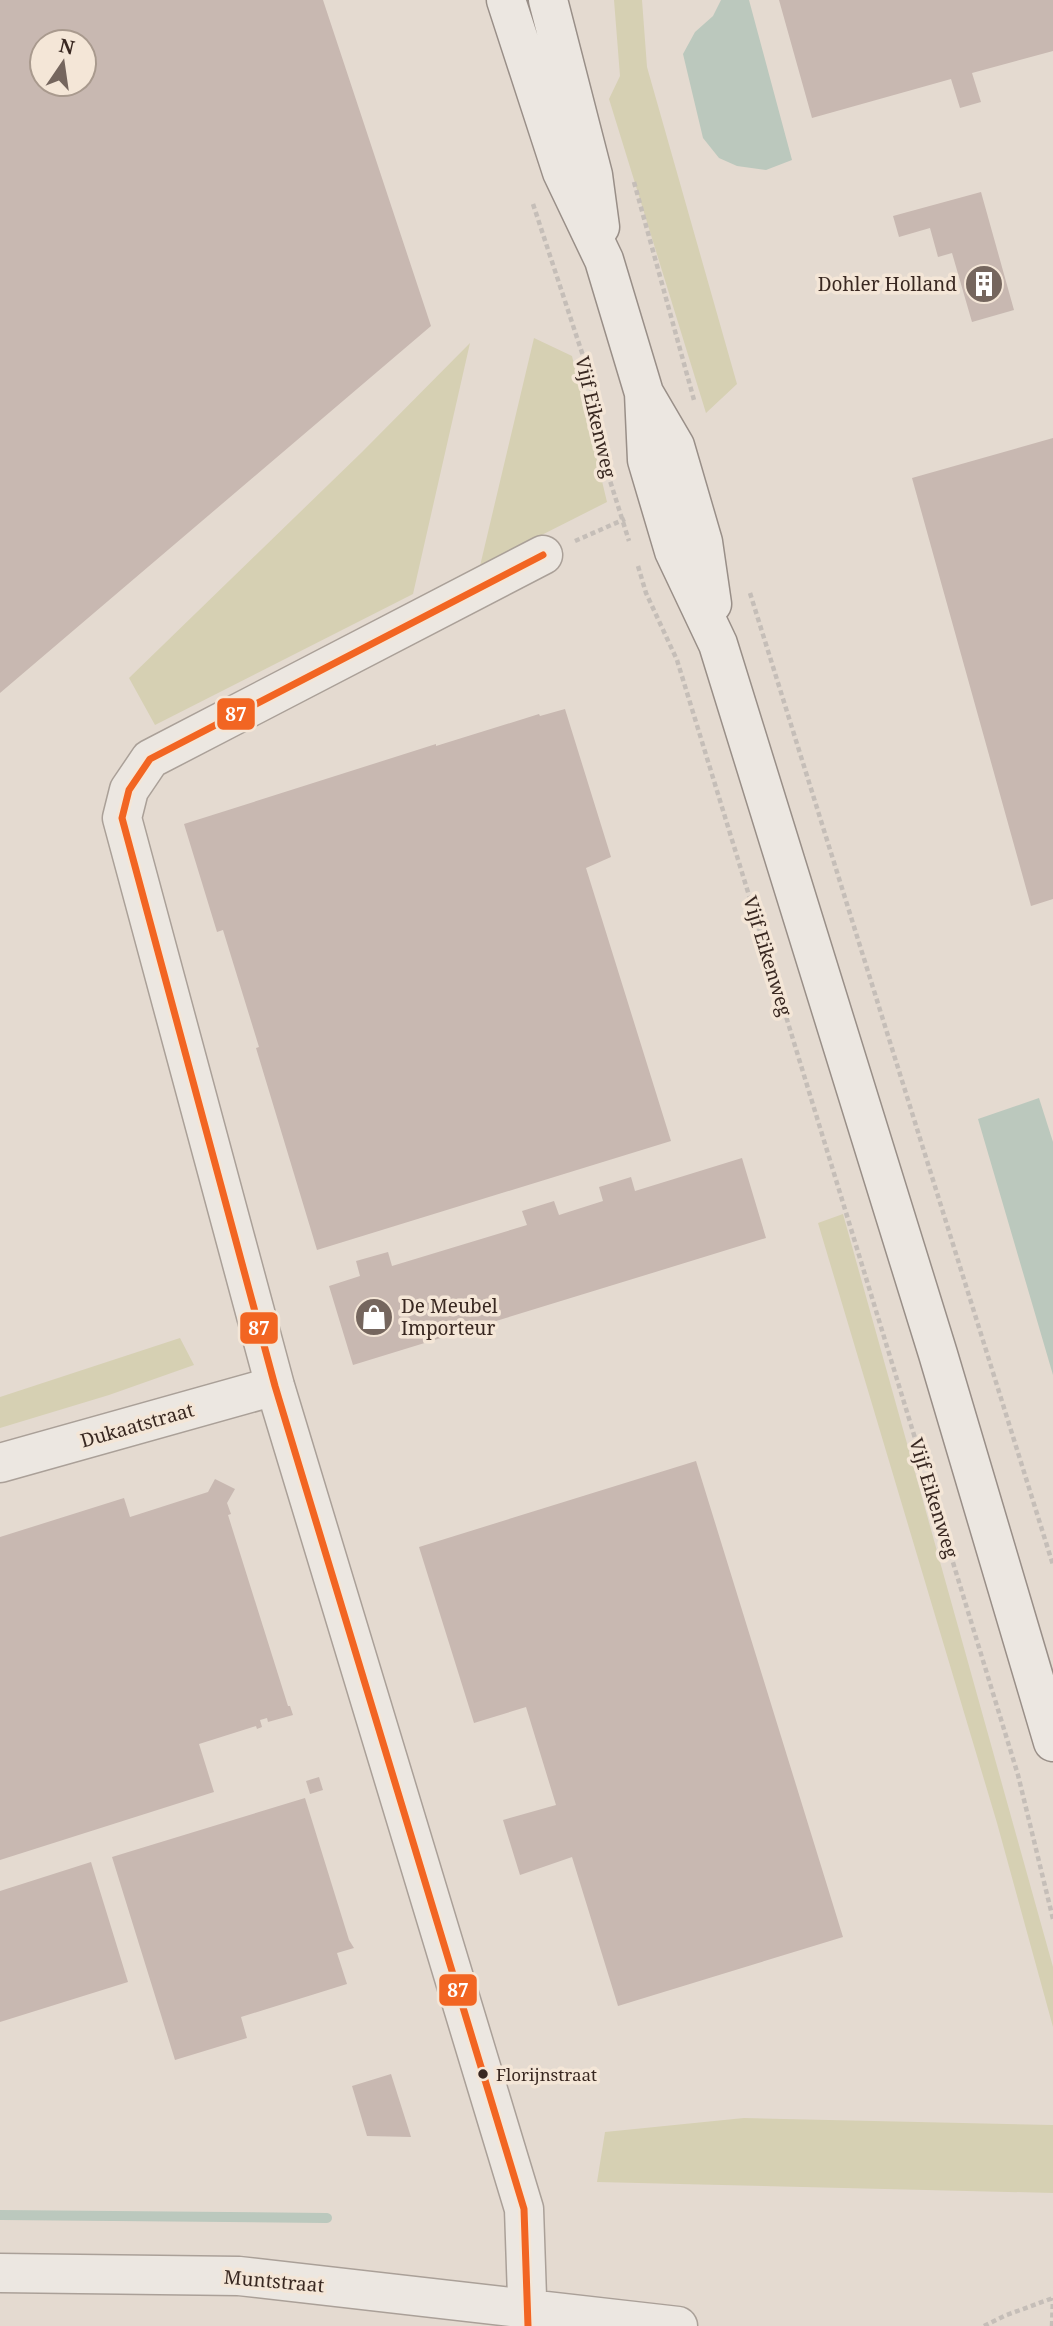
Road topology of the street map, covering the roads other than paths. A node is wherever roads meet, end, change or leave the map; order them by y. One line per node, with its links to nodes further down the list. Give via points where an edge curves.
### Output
1 (506, 0): 3 (street, via 562,173)
2 (548, 0): 3 (street, via 593,175)
3 (604, 260): 7 (street, via 644,393 675,446 703,542 718,644)
4 (543, 555): 5 (street, via 150,759 128,790 122,818)
5 (275, 1386): 6 (street, Dukaatstraat); 9 (street, via 524,2209)
6 (0, 1463)
7 (1053, 1742)
8 (0, 2273): 9 (street, Muntstraat, via 239,2276)
9 (528, 2317): 10 (street)
10 (678, 2326)

